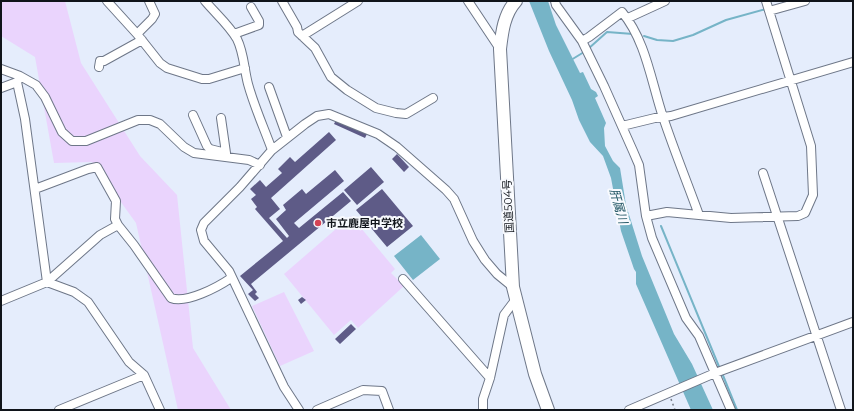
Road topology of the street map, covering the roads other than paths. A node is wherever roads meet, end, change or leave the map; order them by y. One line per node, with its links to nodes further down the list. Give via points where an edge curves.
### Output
1 (149, 1): 17 (street, via 155,14)
2 (206, 1): 15 (street)
3 (282, 1): 16 (street)
4 (358, 1): 16 (street)
5 (468, 1): 19 (street)
6 (555, 1): 18 (street)
7 (665, 1): 14 (street)
8 (805, 1): 13 (street)
9 (112, 2): 17 (street)
10 (514, 2): 19 (highway, 国道504号, via 503,27)
11 (766, 2): 13 (street)
12 (251, 7): 15 (street, via 259,25)
13 (769, 12): 25 (street)
14 (628, 18): 18 (street, via 622,12); 30 (street, via 638,35)
15 (234, 34): 22 (street)
16 (302, 36): 28 (street, via 315,48 331,76 347,90 376,108 406,114)
17 (140, 37): 21 (street, via 104,61 100,61); 22 (street, via 160,64 202,79)
18 (582, 41): 32 (street)
19 (500, 49): 46 (highway, 国道504号)
20 (853, 62): 25 (street)
21 (99, 67)
22 (245, 68): 34 (street)
23 (1, 69): 24 (street)
24 (19, 79): 27 (street); 35 (street, via 36,85 62,132 72,141 86,140 138,120 150,120 160,124 194,153); 38 (street)
25 (790, 80): 30 (street); 40 (street, via 811,146 813,195 805,212 798,216)
26 (269, 87): 33 (street)
27 (1, 88)
28 (433, 98)
29 (194, 115): 35 (street, via 207,146)
30 (663, 117): 32 (street); 39 (street)
31 (221, 118): 35 (street)
32 (622, 126): 41 (street, via 639,165)
33 (287, 138): 34 (street); 46 (street, via 317,116 329,114 378,134 408,156 454,199 473,241 485,260)
34 (272, 150): 36 (street)
35 (227, 156): 36 (street)
36 (260, 165): 43 (street, via 204,223 201,230 204,241 229,271)
37 (763, 173): 40 (street)
38 (35, 188): 42 (street, via 97,167 116,201 114,219); 45 (street)
39 (699, 215): 40 (street, via 731,218); 41 (street, via 667,212)
40 (777, 215): 49 (street)
41 (646, 216): 51 (street, via 652,238 686,318 699,336)
42 (118, 225): 43 (street, via 171,298 181,300 215,288); 45 (street, via 100,235)
43 (231, 278): 55 (street, via 284,387)
44 (403, 279): 52 (street)
45 (46, 282): 47 (street); 50 (street, via 74,292 88,302 129,362)
46 (514, 293): 52 (street, via 504,315); 59 (highway, 国道504号, via 535,374)
47 (1, 301)
48 (853, 322): 49 (street)
49 (817, 336): 51 (street); 62 (street)
50 (144, 375): 53 (street); 54 (street)
51 (711, 375): 60 (street); 61 (street)
52 (490, 378): 58 (street, via 483,399)
53 (59, 410)
54 (160, 410)
55 (299, 410)
56 (317, 410): 57 (street, via 363,390 382,391)
57 (389, 410)
58 (483, 410)
59 (548, 410)
60 (629, 410)
61 (731, 410)
62 (841, 410)

